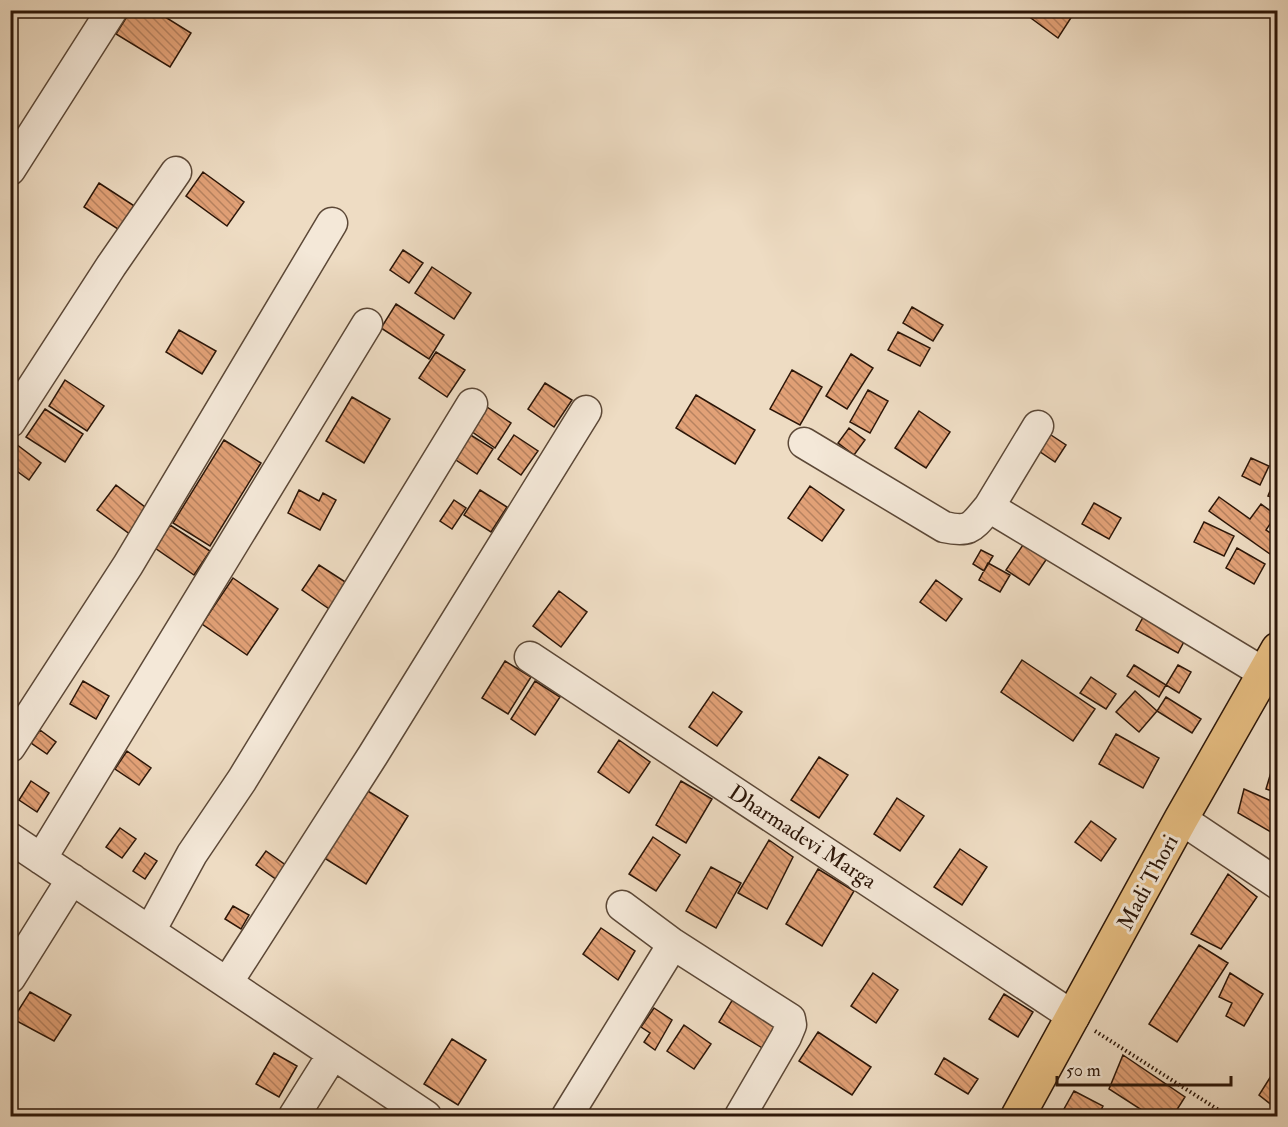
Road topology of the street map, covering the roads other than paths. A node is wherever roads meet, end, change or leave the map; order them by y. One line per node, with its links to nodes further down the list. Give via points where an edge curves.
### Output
1 (112, 10): 2 (street)
2 (10, 170)
3 (176, 172): 8 (street)
4 (332, 223): 14 (street, via 128,565)
5 (367, 324): 17 (street)
6 (472, 404): 21 (street, via 242,780 192,854)
7 (586, 411): 24 (street)
8 (10, 422)
9 (1038, 426): 11 (street)
10 (804, 443): 11 (street, via 944,527 963,531 972,527)
11 (988, 507): 13 (street)
12 (530, 657): 25 (street, Dharmadevi Marga)
13 (1271, 661): 15 (main road, Madi Thori)
14 (10, 747)
15 (1181, 819): 19 (street); 25 (main road, Madi Thori)
16 (10, 838): 17 (street)
17 (41, 859): 18 (street)
18 (72, 879): 21 (street); 23 (street)
19 (1278, 884)
20 (622, 906): 22 (street)
21 (150, 931): 24 (street)
22 (673, 944): 29 (street); 30 (street, via 790,1019 786,1037)
23 (10, 978)
24 (227, 983): 26 (street)
25 (1074, 1017): 31 (main road, Madi Thori)
26 (333, 1054): 27 (street); 28 (street)
27 (294, 1116)
28 (426, 1116)
29 (567, 1116)
30 (740, 1116)
31 (1018, 1116)

